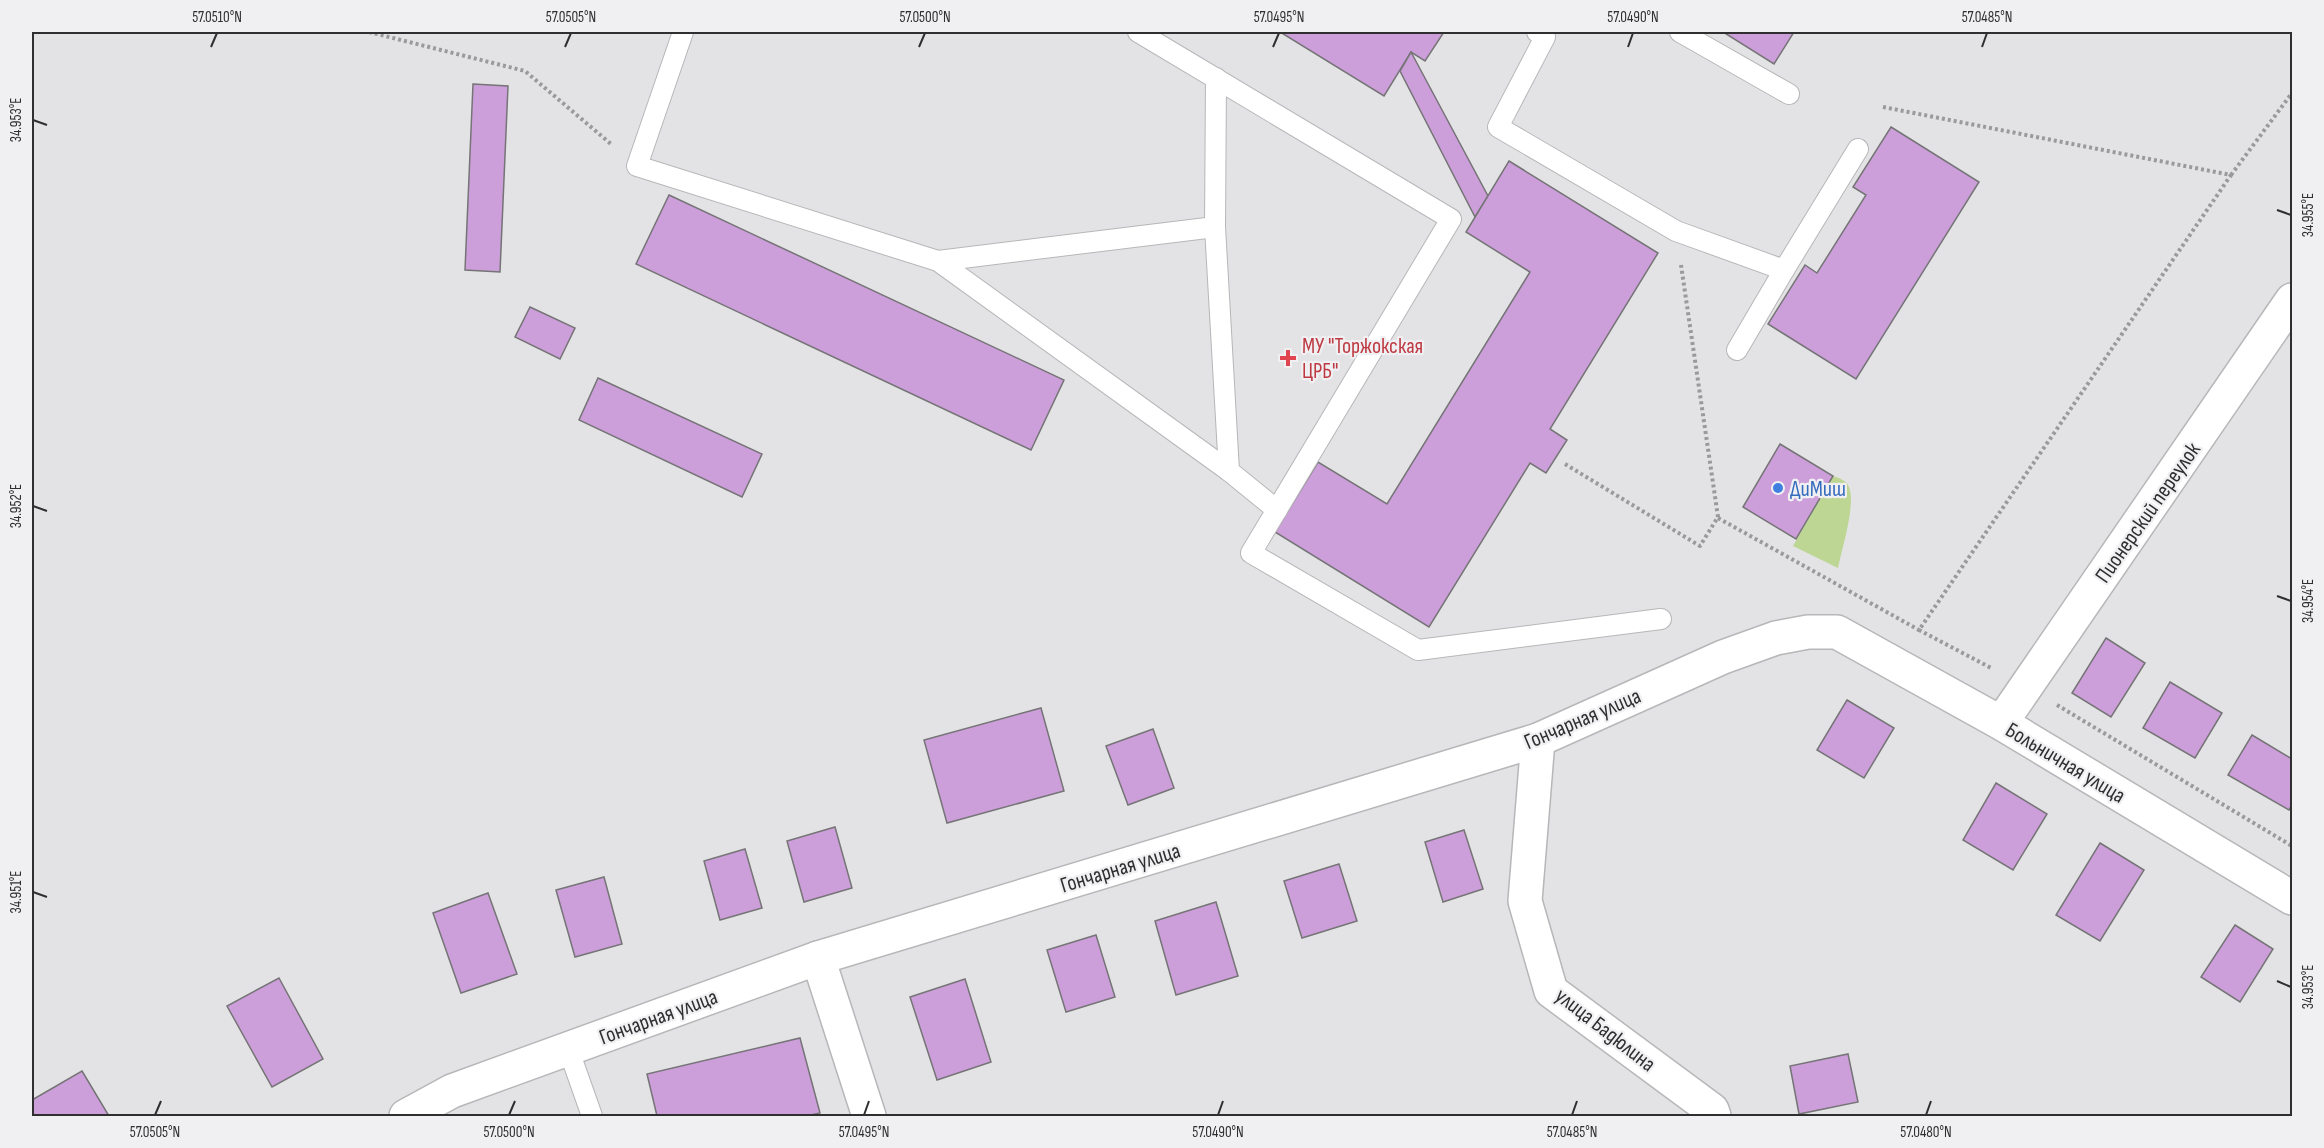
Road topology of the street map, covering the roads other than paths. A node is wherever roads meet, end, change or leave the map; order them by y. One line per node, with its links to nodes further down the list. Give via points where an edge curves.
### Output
1 (683, 32): 9 (lane, via 637,166)
2 (1138, 32): 5 (lane)
3 (1680, 32): 6 (lane)
4 (1544, 33): 10 (lane, via 1498,127 1677,231)
5 (1216, 78): 8 (lane); 14 (lane, via 1451,219)
6 (1789, 94)
7 (1858, 149): 10 (lane)
8 (1215, 227): 9 (lane); 13 (lane)
9 (938, 261): 13 (lane)
10 (1784, 270): 12 (lane)
11 (2292, 300): 17 (street, Пионерский переулок)
12 (1737, 350)
13 (1229, 471): 14 (lane)
14 (1277, 510): 15 (lane, via 1251,553 1418,650)
15 (1661, 620)
16 (1837, 632): 17 (street, Больничная улица); 18 (street, Гончарная улица, via 1776,638 1738,651)
17 (2001, 723): 19 (street, Больничная улица)
18 (1538, 740): 20 (street, Гончарная улица); 25 (street, улица Бадюлина, via 1525,901 1551,991 1712,1110)
19 (2292, 898)
20 (818, 958): 21 (street, Гончарная улица); 24 (street)
21 (568, 1048): 22 (street, Гончарная улица, via 452,1091); 23 (lane)
22 (406, 1116)
23 (592, 1116)
24 (869, 1116)
25 (1714, 1116)

